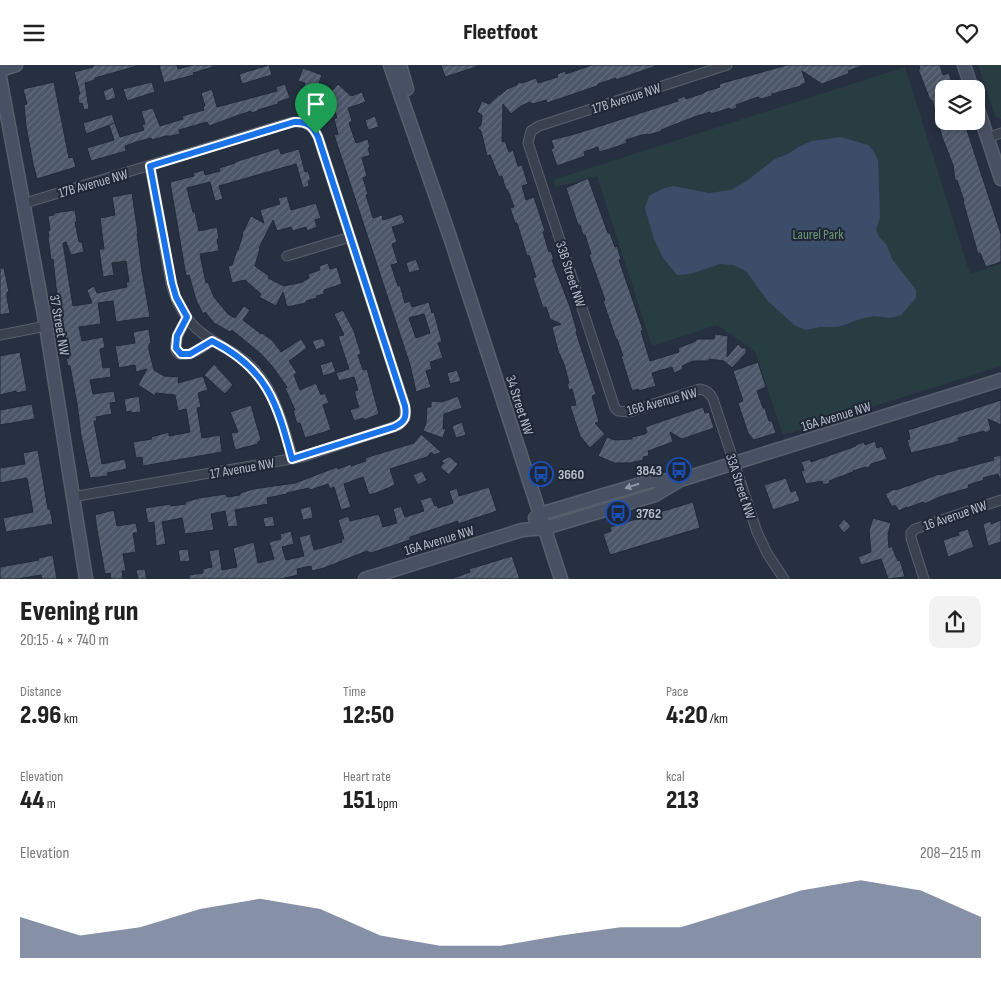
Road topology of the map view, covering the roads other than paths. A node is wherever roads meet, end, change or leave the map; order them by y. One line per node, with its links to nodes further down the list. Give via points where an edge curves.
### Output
1 (16, 65): 6 (street)
2 (390, 65): 17 (street, 34 Street NW)
3 (400, 65): 17 (street, 34 Street NW)
4 (727, 65): 11 (street, 17B Avenue NW, via 539,126)
5 (964, 65): 8 (street)
6 (0, 70)
7 (0, 77): 15 (street, 37 Street NW)
8 (969, 80)
9 (984, 130): 12 (street)
10 (1001, 133): 12 (street)
11 (529, 135): 25 (street, 33B Street NW, via 528,143 612,403)
12 (987, 138): 14 (street)
13 (150, 166): 15 (street, 17B Avenue NW); 16 (street, 17B Avenue NW, via 289,123 308,123 318,137); 19 (street, via 172,283)
14 (1001, 179)
15 (22, 204): 20 (street, 37 Street NW)
16 (350, 237): 18 (street); 26 (street, 17 Avenue NW, via 405,406 405,418 394,427)
17 (451, 240): 31 (street, 34 Street NW)
18 (287, 255)
19 (187, 317): 22 (street); 22 (street, via 176,340 178,352 190,354)
20 (46, 327): 21 (street); 29 (street, 37 Street NW)
21 (0, 335)
22 (212, 341): 26 (street, via 239,356 260,376 271,397)
23 (1001, 380): 27 (street, 16A Avenue NW)
24 (705, 390): 25 (street, 16B Avenue NW, via 629,412); 27 (street, 33A Street NW, via 713,399)
25 (618, 411)
26 (292, 459): 29 (street, 17 Avenue NW)
27 (734, 464): 28 (street, 16A Avenue NW); 37 (street, 33A Street NW, via 757,532)
28 (680, 480): 31 (street, 16A Avenue NW, one-way to 31, via 651,481); 32 (street, 16A Avenue NW, via 655,495)
29 (72, 497): 34 (street, 37 Street NW)
30 (1001, 500): 38 (street, 16 Avenue NW, via 911,533)
31 (540, 514): 32 (street, 34 Street NW); 33 (street, 16A Avenue NW)
32 (544, 528): 33 (street, 16A Avenue NW); 36 (street, 34 Street NW)
33 (522, 530): 35 (street, 16A Avenue NW)
34 (86, 579)
35 (365, 579)
36 (561, 579)
37 (784, 579)
38 (924, 579)

